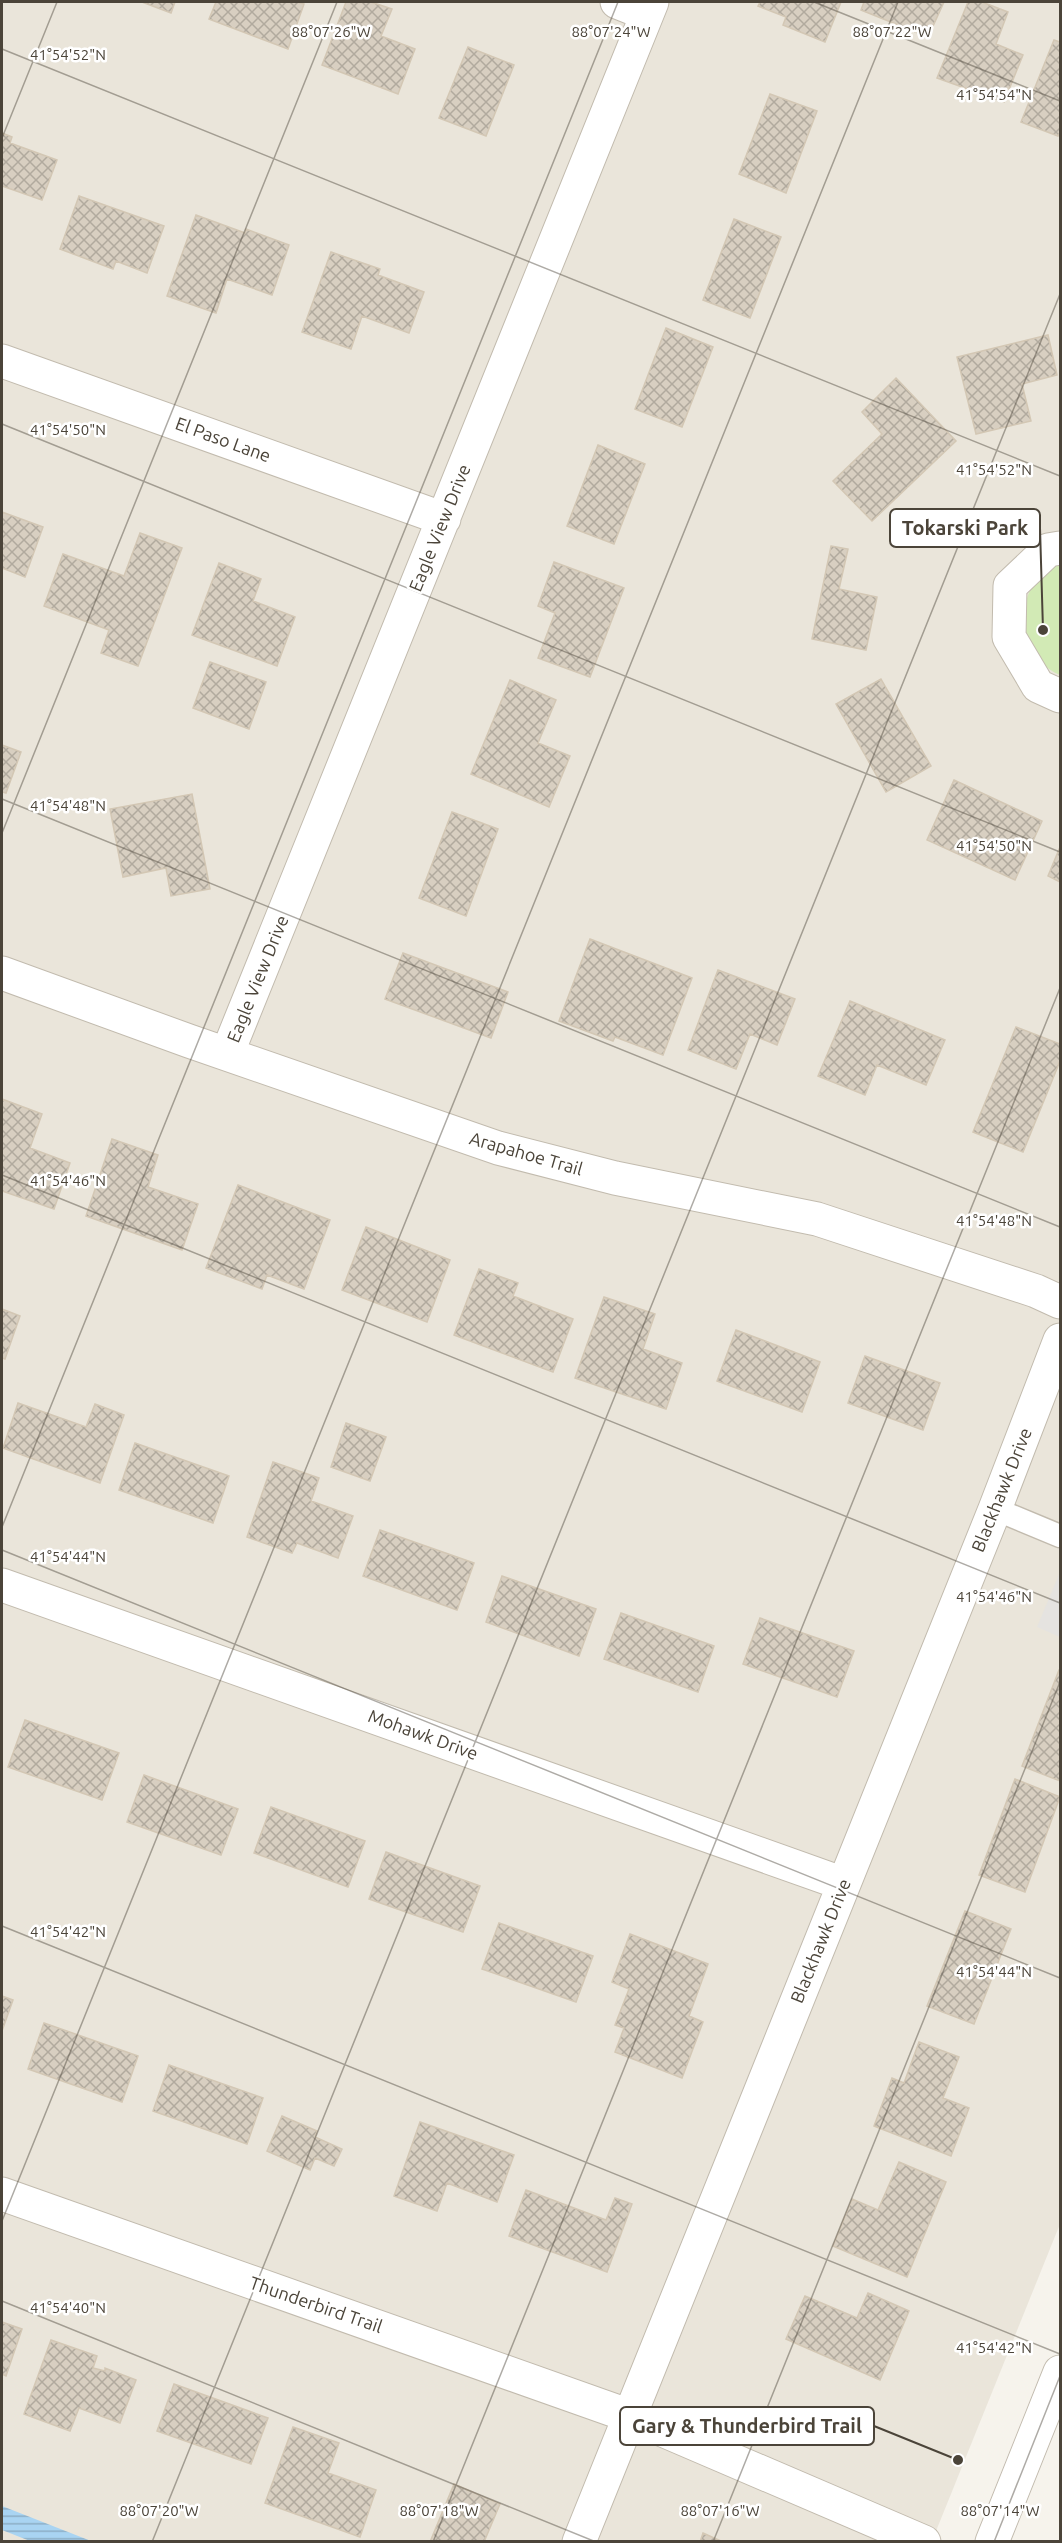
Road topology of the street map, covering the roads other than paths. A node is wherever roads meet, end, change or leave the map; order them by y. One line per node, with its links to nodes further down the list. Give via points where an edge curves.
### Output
1 (617, 2): 2 (street)
2 (649, 8): 4 (street, Eagle View Drive)
3 (2, 361): 4 (street, El Paso Lane)
4 (444, 519): 8 (street, Eagle View Drive)
5 (1060, 548): 6 (street, via 1048,550 1010,586 1009,637 1038,686)
6 (1060, 696)
7 (2, 973): 8 (street, Arapahoe Trail)
8 (227, 1054): 9 (street, Arapahoe Trail, via 498,1148 615,1178 817,1218)
9 (1060, 1302)
10 (1060, 1340): 11 (street, Blackhawk Drive)
11 (995, 1509): 12 (lane); 14 (street, Blackhawk Drive)
12 (1060, 1536)
13 (2, 1585): 14 (street, Mohawk Drive)
14 (844, 1884): 17 (street, Blackhawk Drive)
15 (2, 2194): 17 (street, Thunderbird Trail)
16 (1060, 2372): 20 (street)
17 (630, 2416): 18 (street, Blackhawk Drive); 19 (street, Thunderbird Trail)
18 (579, 2541)
19 (924, 2541)
20 (992, 2541)

